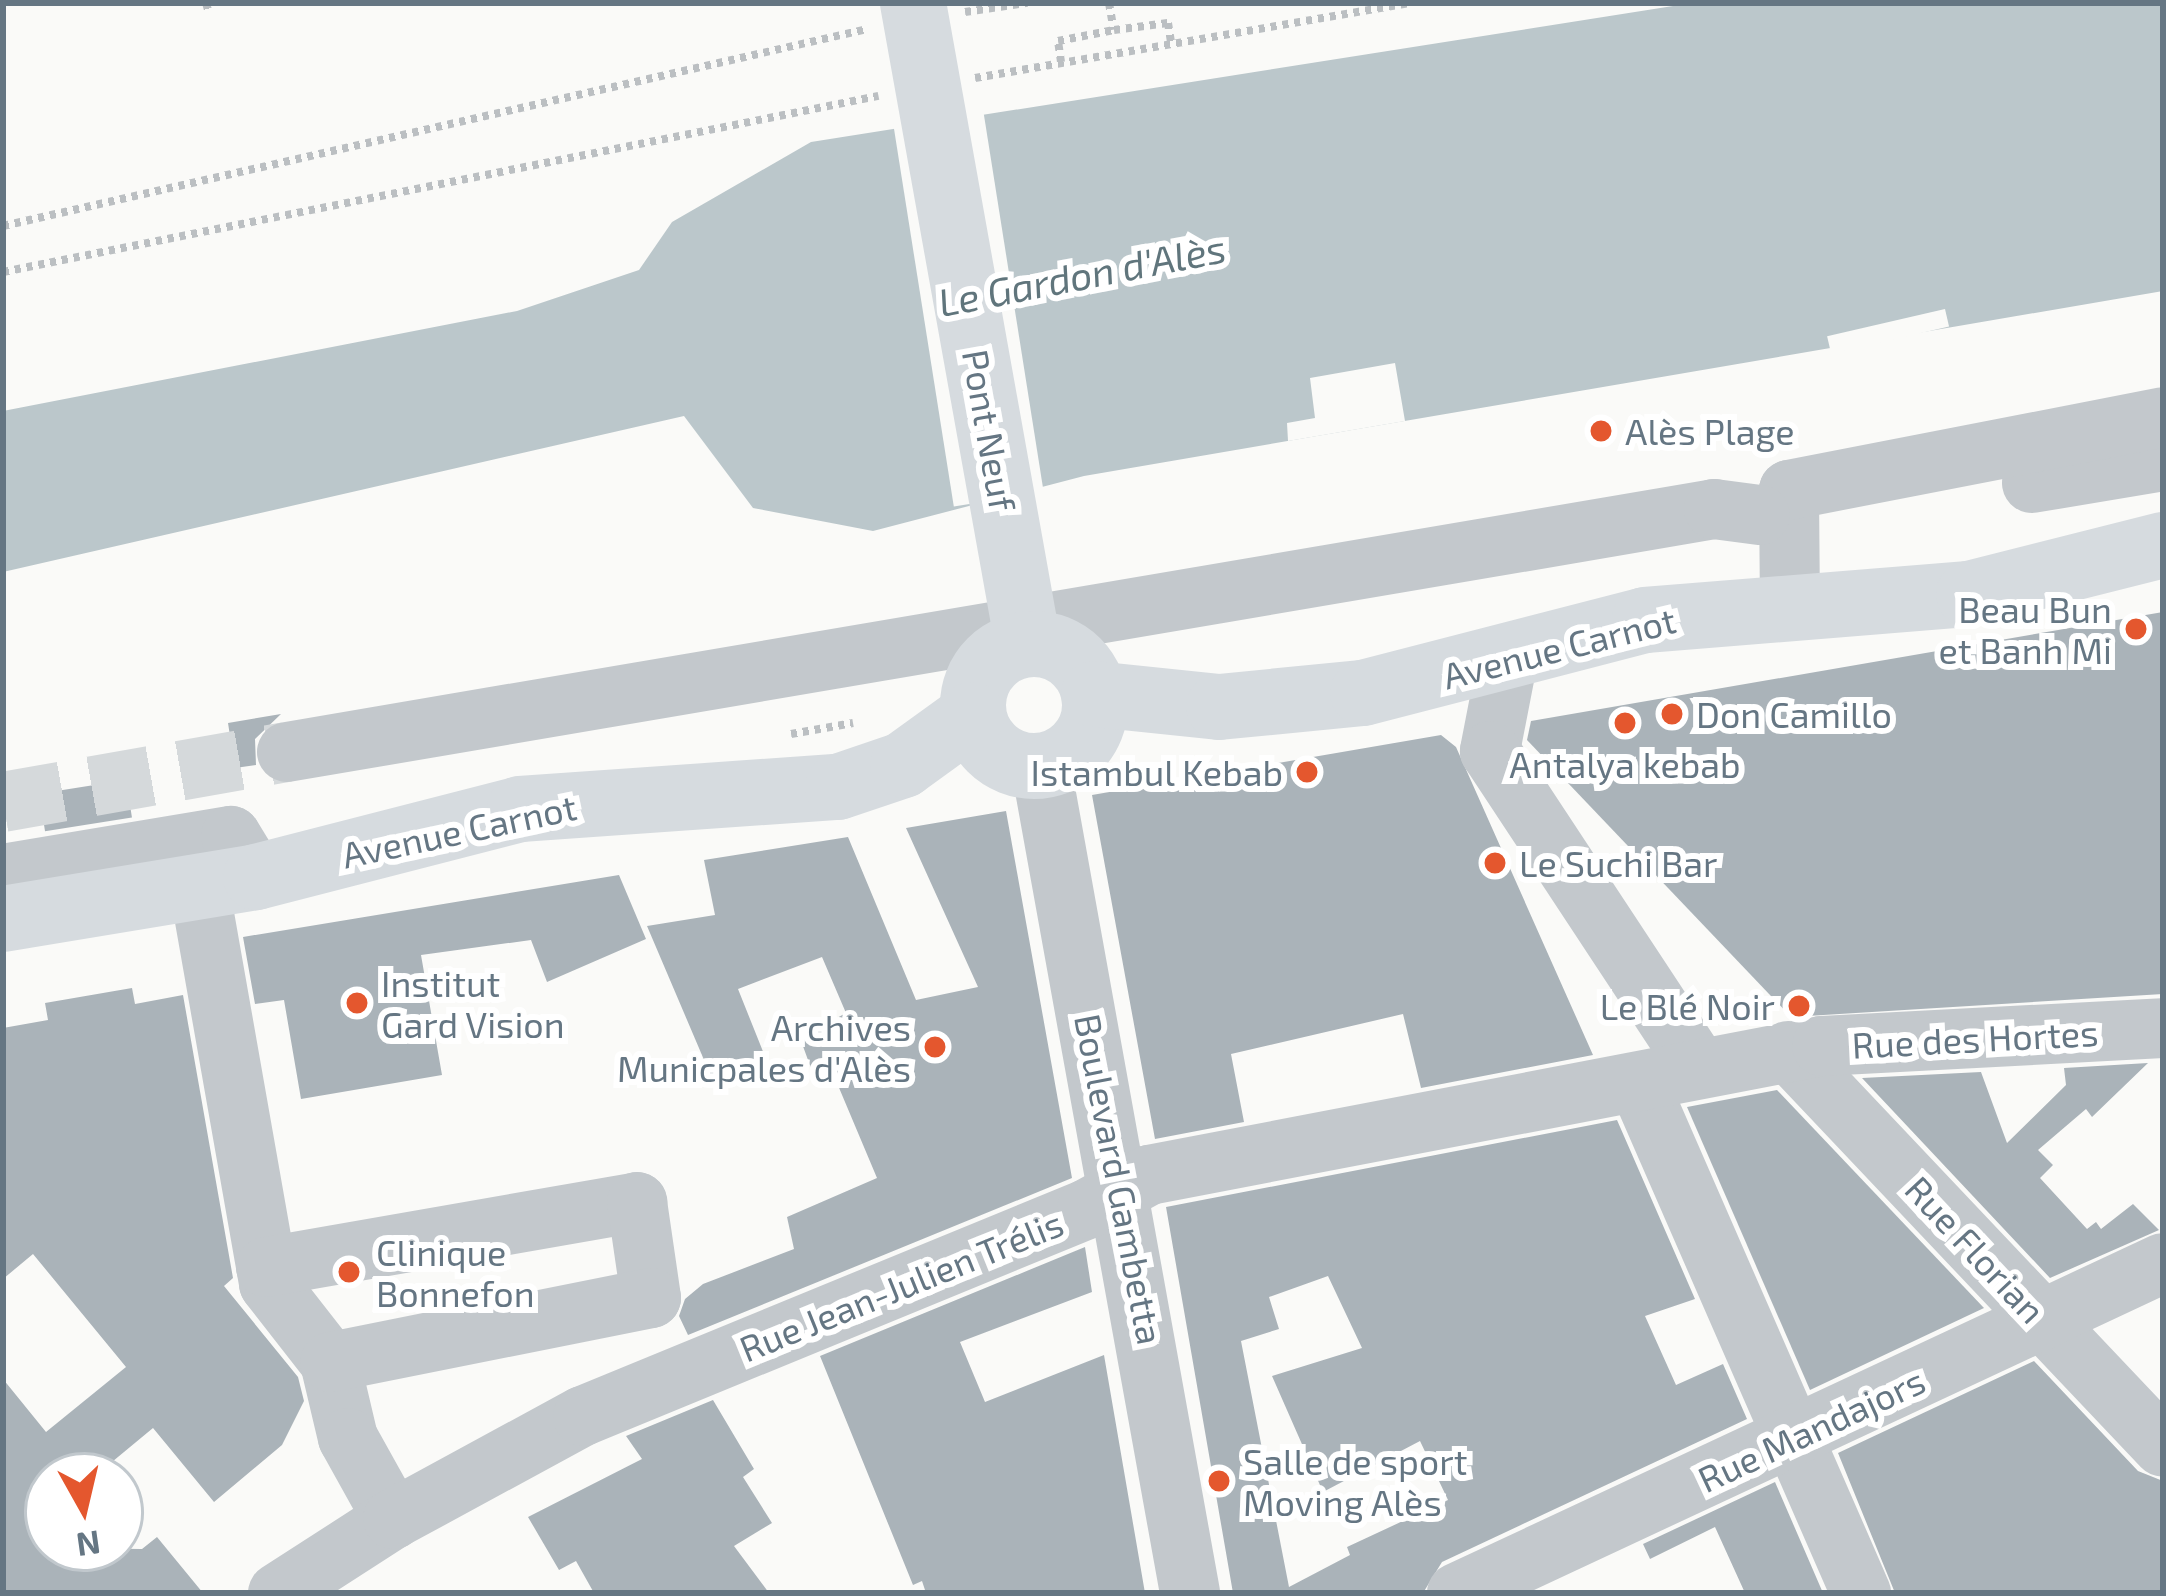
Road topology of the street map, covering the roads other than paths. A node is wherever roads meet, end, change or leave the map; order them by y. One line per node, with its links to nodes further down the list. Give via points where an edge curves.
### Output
1 (918, 52): 7 (main road, Pont Neuf)
2 (2163, 416): 4 (street, via 1789,490)
3 (2163, 461): 4 (street)
4 (1775, 520): 6 (street); 11 (street, via 1714,508)
5 (2163, 545): 6 (main road, Avenue Carnot, via 1969,594)
6 (1790, 609): 8 (main road, Avenue Carnot, via 1646,620)
7 (1028, 644): 9 (main road, via 1078,662); 10 (main road, via 992,660 979,676)
8 (1508, 658): 9 (main road, Avenue Carnot, via 1307,700 1219,707); 18 (street, via 1490,751)
9 (1094, 694): 12 (main road, via 1089,733 1077,749)
10 (973, 716): 12 (main road, via 990,748); 14 (main road, Avenue Carnot, via 902,765 838,787 520,809)
11 (287, 752)
12 (1041, 766): 20 (street, Boulevard Gambetta)
13 (3, 874): 14 (street, via 230,836)
14 (228, 882): 15 (main road, Avenue Carnot); 22 (street)
15 (3, 919)
16 (2163, 1028): 17 (street, Rue des Hortes)
17 (1788, 1051): 18 (street, Rue des Hortes); 23 (street, Rue Florian)
18 (1699, 1068): 19 (street, Rue Jean-Julien Trélis)
19 (1638, 1082): 20 (street, Rue Jean-Julien Trélis, via 1149,1175); 25 (street)
20 (1121, 1190): 27 (street, Rue Jean-Julien Trélis, via 583,1416); 29 (street, Boulevard Gambetta)
21 (2163, 1263): 23 (street, Rue Mandajors)
22 (266, 1267): 24 (street, via 269,1284); 24 (street, via 638,1202 651,1298)
23 (2042, 1318): 25 (street, Rue Mandajors); 26 (street, Rue Florian)
24 (330, 1362): 27 (street, via 348,1438)
25 (1791, 1441): 30 (street, Rue Mandajors); 31 (street)
26 (2163, 1447)
27 (393, 1519): 28 (street, Rue Jean-Julien Trélis)
28 (305, 1585)
29 (1190, 1593)
30 (1457, 1593)
31 (1861, 1593)

